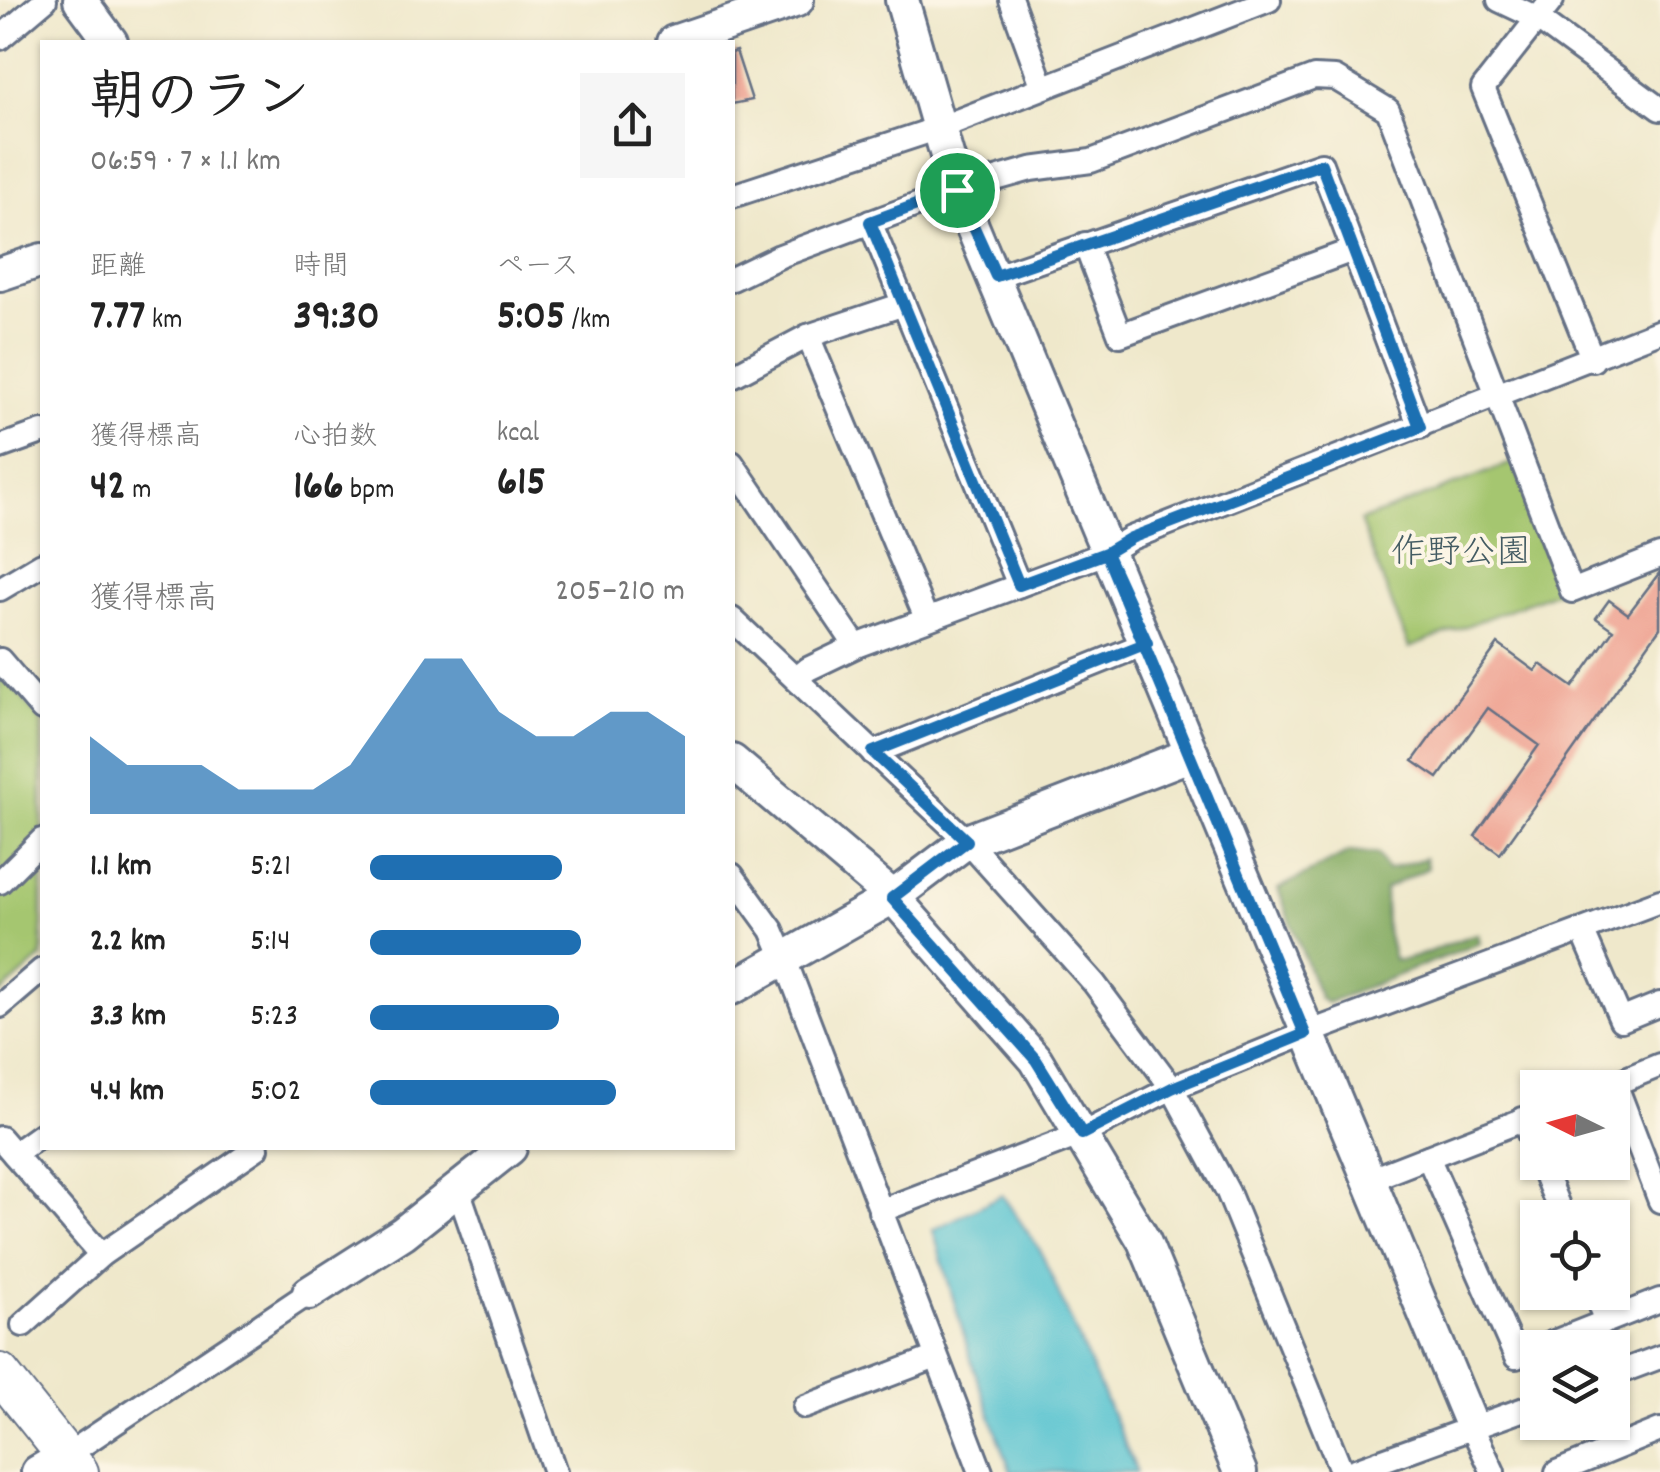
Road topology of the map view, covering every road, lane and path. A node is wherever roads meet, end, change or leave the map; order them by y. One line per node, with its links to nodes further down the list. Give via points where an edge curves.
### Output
1 (44, 0): 10 (street)
2 (80, 0): 11 (street)
3 (797, 0): 12 (street)
4 (902, 0): 15 (street)
5 (1011, 0): 13 (street)
6 (1268, 0): 13 (street)
7 (1499, 0): 9 (street)
8 (1552, 0): 9 (street)
9 (1535, 17): 14 (street); 28 (street, via 1483,88)
10 (0, 38)
11 (110, 40)
12 (680, 40)
13 (1042, 85): 15 (street)
14 (1660, 110)
15 (939, 128): 16 (street); 17 (street)
16 (957, 190): 18 (street); 23 (street); 30 (street, via 1092,160 1314,77 1335,78 1388,110)
17 (735, 195)
18 (870, 222): 24 (street); 25 (street)
19 (1086, 244): 20 (street, via 1321,164); 20 (street, via 1120,334); 23 (street)
20 (1353, 250): 31 (street)
21 (40, 261): 22 (street)
22 (0, 274)
23 (996, 276): 35 (street)
24 (735, 278)
25 (901, 305): 27 (street); 38 (street)
26 (1660, 331): 28 (street)
27 (808, 336): 29 (street); 40 (street)
28 (1594, 360): 30 (street)
29 (735, 374)
30 (1500, 394): 31 (street); 36 (street, via 1572,591)
31 (1420, 427): 35 (street)
32 (40, 433): 33 (street)
33 (0, 447)
34 (735, 467): 43 (street)
35 (1106, 553): 38 (street); 42 (street)
36 (1660, 556)
37 (40, 565): 39 (street)
38 (1019, 585): 40 (street)
39 (0, 589)
40 (926, 618): 43 (street)
41 (735, 622): 45 (street)
42 (1147, 643): 47 (street); 48 (street)
43 (856, 646): 45 (street)
44 (0, 660): 46 (street)
45 (796, 680): 47 (street)
46 (40, 707)
47 (873, 752): 50 (street)
48 (1192, 754): 50 (street); 62 (street)
49 (735, 764): 54 (street)
50 (967, 841): 54 (street); 65 (street, via 1094,983)
51 (40, 842): 53 (street)
52 (735, 878): 57 (street)
53 (0, 882)
54 (892, 898): 57 (street); 68 (street, via 1036,1060)
55 (1660, 901): 56 (street)
56 (1583, 932): 60 (street, via 1621,1020); 62 (street)
57 (785, 960): 59 (street); 77 (street)
58 (40, 972): 61 (street)
59 (735, 986)
60 (1660, 1004)
61 (0, 1006)
62 (1305, 1034): 65 (street); 74 (street)
63 (1660, 1065): 64 (street)
64 (1630, 1077)
65 (1172, 1088): 68 (street); 98 (street, via 1228,1192)
66 (1520, 1121): 73 (street)
67 (1630, 1133): 76 (street)
68 (1082, 1134): 77 (street); 97 (street, via 1167,1291)
69 (40, 1135): 70 (street)
70 (7, 1146): 78 (street)
71 (254, 1150): 78 (street)
72 (507, 1150): 75 (street)
73 (1428, 1157): 74 (street); 85 (street)
74 (1366, 1182): 92 (street)
75 (458, 1189): 79 (street); 95 (street)
76 (1660, 1201)
77 (880, 1210): 87 (street)
78 (101, 1256): 83 (street)
79 (308, 1293): 94 (street)
80 (1660, 1300): 82 (street)
81 (1601, 1310): 82 (street)
82 (1606, 1321): 84 (street)
83 (22, 1324)
84 (1583, 1330)
85 (1520, 1355)
86 (1660, 1356): 88 (street)
87 (936, 1357): 90 (street); 96 (street)
88 (1630, 1368)
89 (0, 1373): 94 (main road)
90 (806, 1407)
91 (1520, 1410): 92 (street)
92 (1472, 1427): 99 (street); 100 (street)
93 (1660, 1430): 101 (street)
94 (62, 1466)
95 (554, 1472)
96 (980, 1472)
97 (1240, 1472)
98 (1342, 1472)
99 (1350, 1472)
100 (1493, 1472)
101 (1557, 1472)

